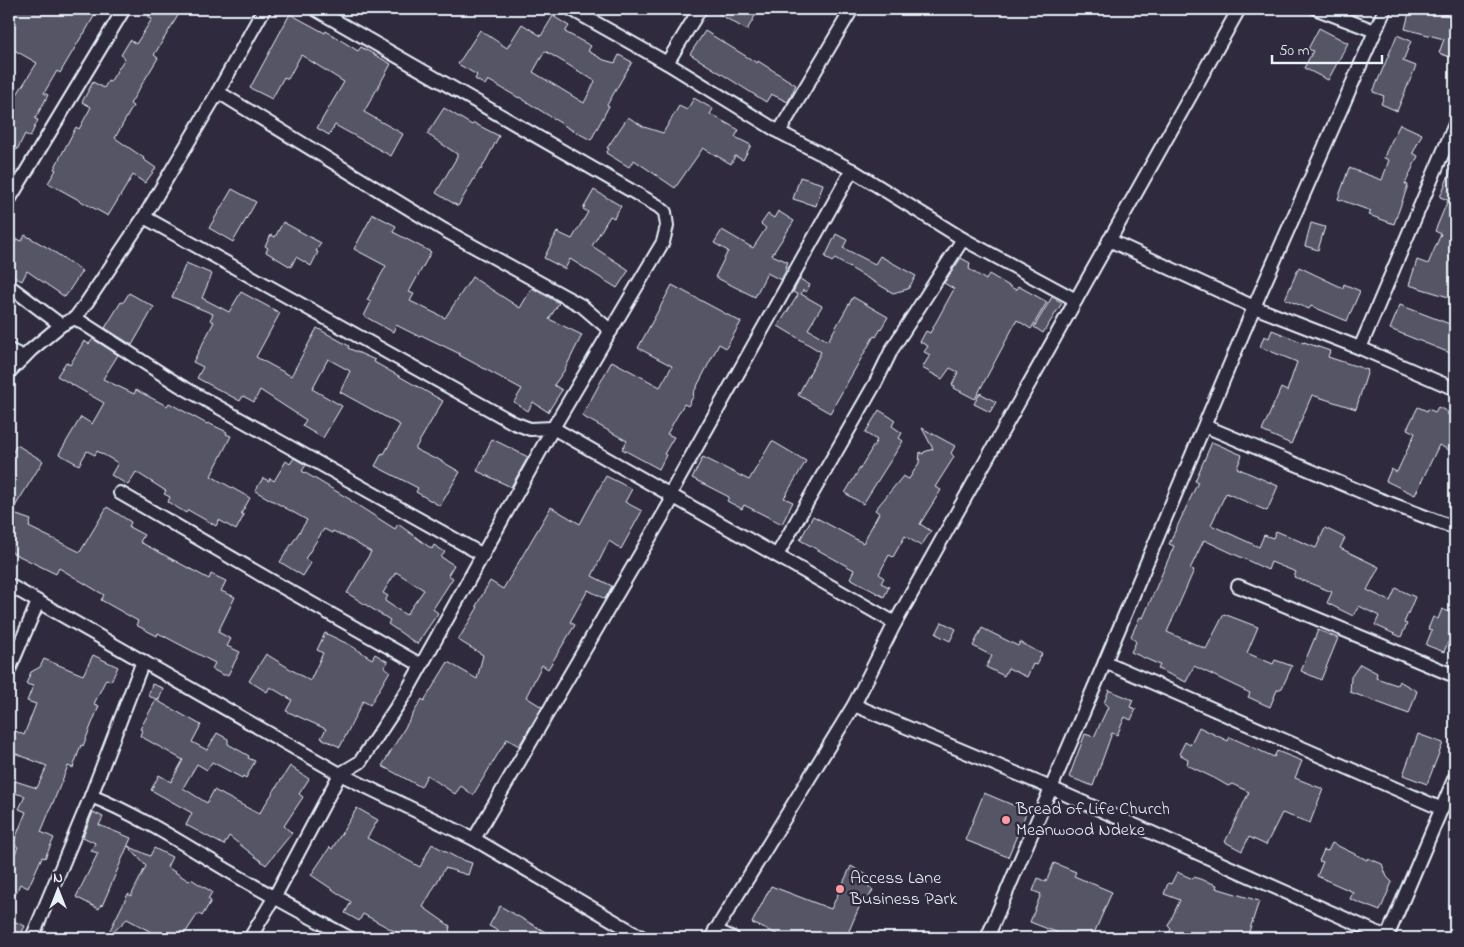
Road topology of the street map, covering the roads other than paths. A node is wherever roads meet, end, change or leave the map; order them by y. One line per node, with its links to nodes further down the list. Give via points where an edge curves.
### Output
1 (124, 9): 16 (street)
2 (264, 9): 12 (street)
3 (315, 9): 25 (street, via 665,212 667,226 663,242)
4 (571, 9): 11 (street)
5 (700, 9): 11 (street)
6 (852, 9): 14 (street)
7 (1238, 9): 19 (street)
8 (1317, 9): 10 (street)
9 (1385, 9): 10 (street)
10 (1375, 31): 22 (street)
11 (667, 63): 14 (street)
12 (218, 92): 17 (street); 25 (street, via 444,230 582,306)
13 (1455, 124): 26 (street)
14 (779, 132): 15 (street)
15 (852, 170): 18 (street); 34 (street)
16 (9, 200)
17 (144, 217): 23 (street); 32 (street, via 514,422 530,429)
18 (963, 239): 21 (street); 37 (street, via 892,350)
19 (1109, 240): 21 (street); 22 (street)
20 (9, 286): 24 (street)
21 (1076, 300): 41 (street)
22 (1254, 307): 26 (street); 31 (street)
23 (75, 318): 24 (street); 36 (street, via 179,385)
24 (61, 325): 28 (street)
25 (611, 331): 32 (street)
26 (1360, 348): 30 (street)
27 (9, 350): 28 (street)
28 (24, 356): 29 (street)
29 (9, 372)
30 (1455, 389)
31 (1204, 426): 35 (street); 43 (street)
32 (553, 428): 34 (street); 36 (street)
33 (120, 493): 44 (street)
34 (671, 497): 37 (street); 53 (street)
35 (1455, 528)
36 (483, 555): 44 (street)
37 (777, 555): 41 (street)
38 (9, 585): 40 (street)
39 (1238, 586): 46 (street)
40 (38, 602): 42 (street); 45 (street)
41 (895, 623): 47 (street)
42 (143, 661): 48 (street); 51 (street)
43 (1105, 662): 50 (street); 52 (street)
44 (421, 665): 48 (street, via 360,762)
45 (9, 670)
46 (1455, 676)
47 (854, 705): 50 (street); 55 (street)
48 (340, 774): 53 (street); 54 (street)
49 (1455, 776): 52 (street)
50 (1051, 788): 61 (street); 62 (street)
51 (90, 796): 54 (street, via 164,832); 56 (street)
52 (1442, 809): 62 (street)
53 (474, 839): 59 (street)
54 (274, 898): 57 (street); 58 (street)
55 (713, 934): 60 (street)
56 (32, 938)
57 (250, 938)
58 (350, 938)
59 (643, 938)
60 (733, 938)
61 (987, 938)
62 (1388, 938)

